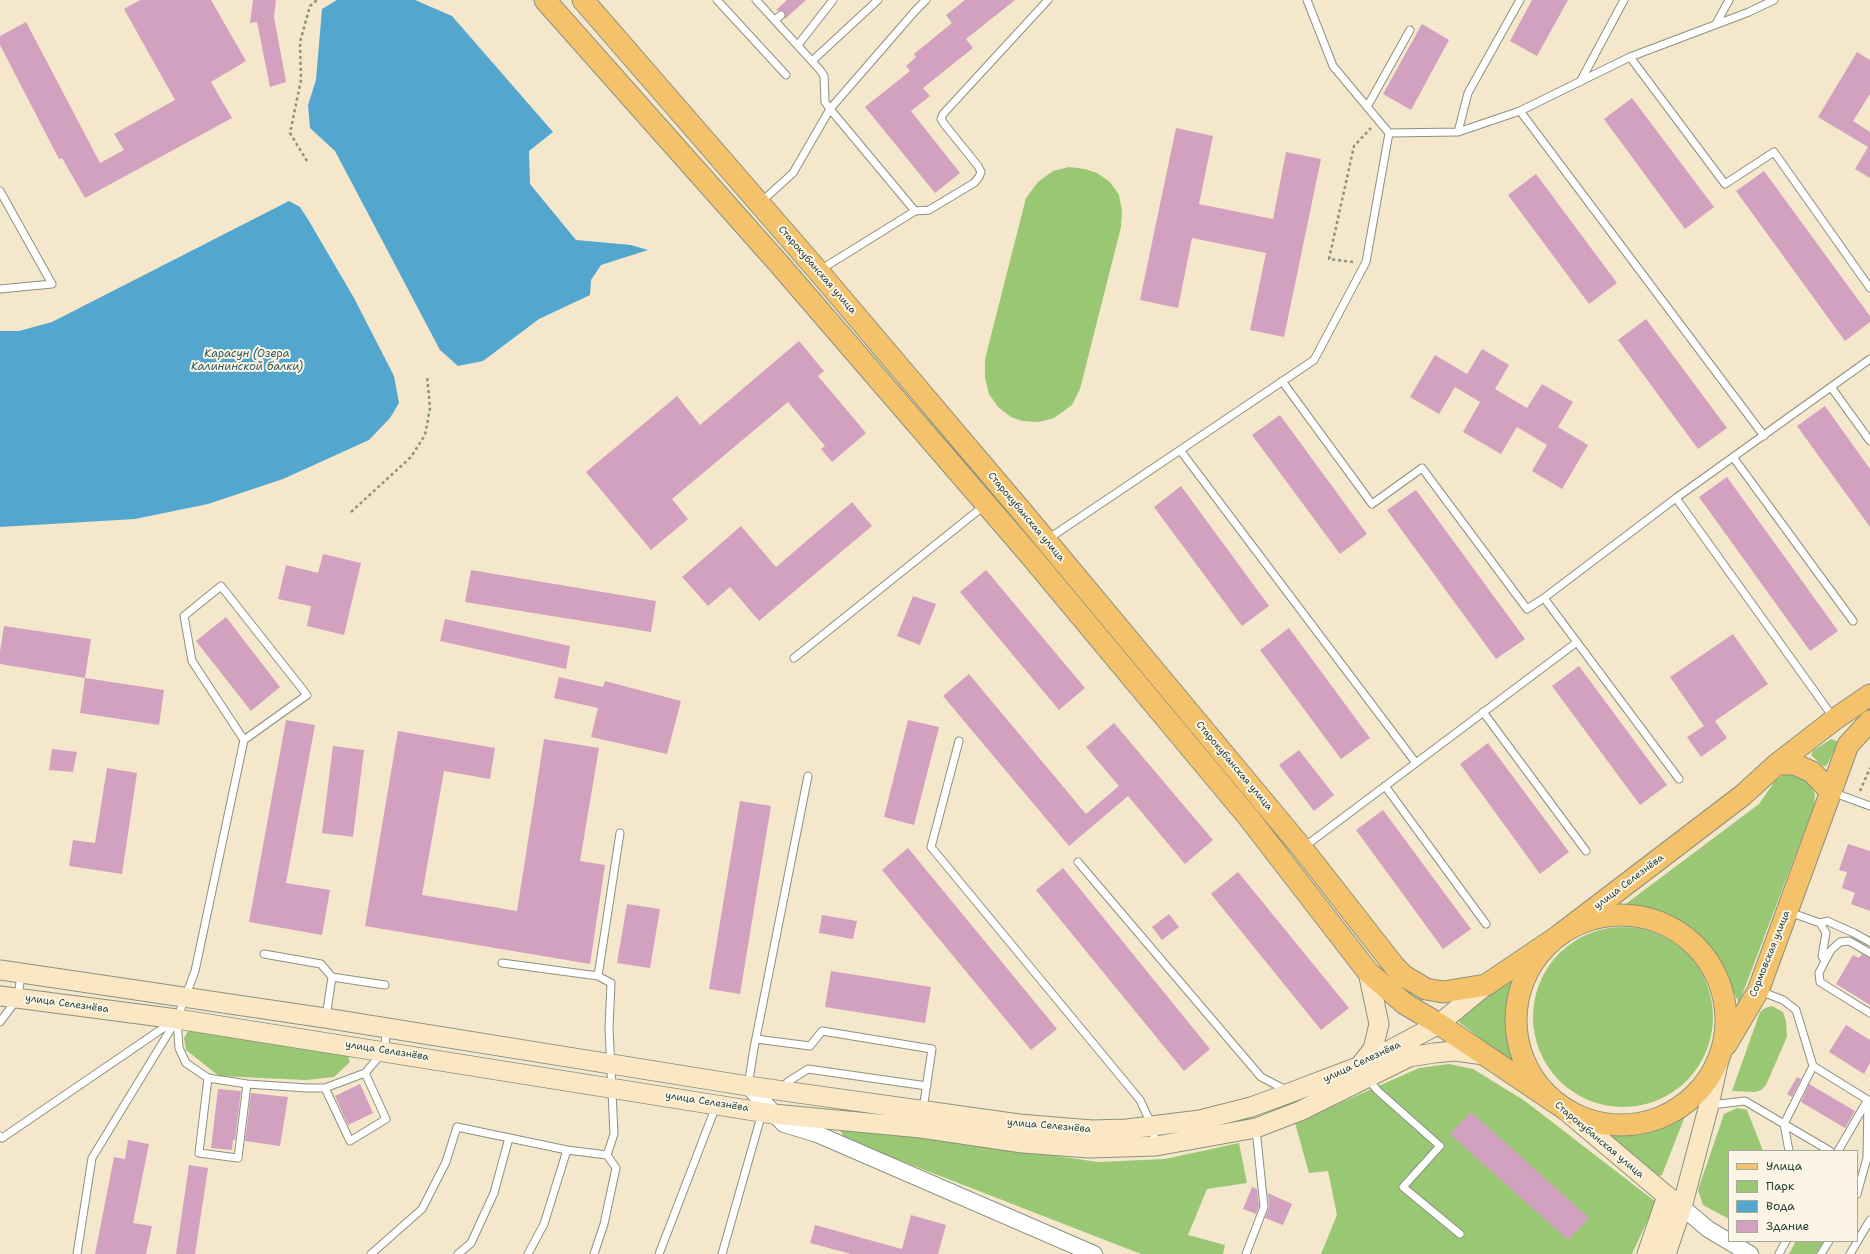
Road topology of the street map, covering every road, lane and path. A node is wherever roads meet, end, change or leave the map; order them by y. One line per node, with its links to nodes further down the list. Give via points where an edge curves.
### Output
1 (317, 0): 30 (path, via 310,6 300,42 301,80 290,133)
2 (545, 0): 47 (main road, Старокубанская улица, via 785,271)
3 (583, 0): 32 (main road, Старокубанская улица)
4 (717, 0): 22 (lane)
5 (756, 0): 16 (lane)
6 (833, 0): 19 (lane)
7 (878, 0): 21 (lane)
8 (926, 0): 25 (lane)
9 (1048, 0): 33 (lane, via 941,119 978,166 981,172 979,177 974,183 929,210)
10 (1307, 0): 24 (lane, via 1333,66)
11 (1520, 0): 28 (lane, via 1468,93)
12 (1624, 0): 23 (lane)
13 (1729, 0): 17 (lane)
14 (1774, 0): 17 (lane)
15 (780, 15): 16 (lane)
16 (775, 20): 19 (lane)
17 (1716, 24): 20 (lane)
18 (1410, 30): 24 (lane)
19 (798, 45): 21 (lane)
20 (1630, 57): 23 (lane); 36 (lane, via 1725,184 1774,152)
21 (812, 61): 25 (lane, via 824,76 825,102)
22 (786, 75)
23 (1580, 82): 26 (lane)
24 (1367, 107): 27 (lane)
25 (830, 109): 32 (lane, via 793,173); 33 (lane)
26 (1520, 111): 28 (lane); 42 (lane)
27 (1378, 120): 29 (lane); 34 (path, via 1354,146 1329,259)
28 (1458, 132): 29 (lane)
29 (1389, 133): 34 (lane)
30 (307, 161)
31 (0, 191): 37 (lane, via 52,284)
32 (760, 204): 35 (main road, Старокубанская улица)
33 (915, 211): 35 (lane)
34 (1366, 262): 40 (lane, via 1314,360)
35 (818, 271): 49 (main road, Старокубанская улица)
36 (1870, 288)
37 (0, 289)
38 (1870, 359): 41 (lane)
39 (427, 375): 48 (path, via 430,408 425,435 411,456)
40 (1282, 381): 44 (lane); 50 (lane, via 1372,504 1422,468 1527,609)
41 (1831, 387): 42 (lane); 43 (lane)
42 (1764, 436): 45 (lane)
43 (1870, 441)
44 (1180, 450): 49 (lane); 60 (lane)
45 (1733, 457): 46 (lane); 51 (lane)
46 (1676, 498): 50 (lane); 56 (lane)
47 (985, 505): 49 (main road, Старокубанская улица); 53 (lane)
48 (351, 512)
49 (1037, 548): 70 (main road, Старокубанская улица); 83 (main road, Старокубанская улица)
50 (1544, 598): 52 (lane)
51 (1853, 621)
52 (1577, 642): 55 (lane); 64 (lane)
53 (794, 658)
54 (1870, 695): 56 (main road, улица Селезнёва)
55 (1484, 712): 60 (lane); 71 (lane)
56 (1835, 719): 61 (main road, улица Селезнёва)
57 (1870, 720): 66 (main road, Сормовская улица, via 1848,745)
58 (244, 740): 58 (lane, via 192,660 184,616 221,586 307,695); 91 (lane, via 195,971)
59 (959, 741): 122 (lane, via 931,847 1140,1100)
60 (1416, 763): 65 (lane)
61 (1777, 764): 66 (main road, via 1794,764 1812,772); 76 (main road, улица Селезнёва, via 1742,795)
62 (1870, 768): 67 (path)
63 (808, 776): 98 (lane)
64 (1679, 779)
65 (1385, 786): 70 (lane); 75 (lane)
66 (1830, 792): 67 (lane); 73 (main road, Сормовская улица)
67 (1856, 801): 68 (lane)
68 (1870, 806)
69 (620, 832): 85 (lane)
70 (1302, 848): 87 (main road, Старокубанская улица, via 1386,957 1404,976 1426,989 1443,992)
71 (1586, 850)
72 (1078, 862): 113 (lane, via 1261,1077)
73 (1787, 911): 74 (lane); 89 (main road, Сормовская улица)
74 (1820, 923): 77 (lane, via 1827,921); 80 (lane, via 1826,933 1822,956)
75 (1486, 924)
76 (1557, 937): 87 (main road, улица Селезнёва); 101 (main road, via 1586,921 1616,915 1647,918 1684,935 1706,957 1720,984 1725,1004 1726,1025); 116 (main road, via 1537,957 1527,975 1517,1004 1516,1025 1521,1050 1531,1074)
77 (1870, 942)
78 (1870, 953): 80 (lane, via 1849,941 1840,942 1831,950)
79 (264, 954): 86 (lane, via 321,964)
80 (1825, 961): 92 (lane, via 1819,973 1820,982)
81 (502, 963): 85 (lane)
82 (0, 970): 84 (main road, улица Селезнёва)
83 (1368, 972): 96 (main road, Старокубанская улица, via 1406,1004); 104 (main road, Старокубанская улица, via 1379,1024 1373,1049)
84 (21, 974): 90 (lane); 91 (main road, улица Селезнёва)
85 (598, 976): 102 (lane, via 611,983)
86 (332, 977): 88 (lane); 93 (lane)
87 (1486, 984): 96 (main road, улица Селезнёва)
88 (385, 985)
89 (1758, 991): 101 (main road, Сормовская улица); 103 (lane, via 1783,1000 1796,1010)
90 (9, 997): 94 (main road, улица Селезнёва); 95 (lane)
91 (184, 997): 93 (main road, улица Селезнёва); 94 (lane)
92 (1870, 1013)
93 (325, 1018): 97 (main road, улица Селезнёва)
94 (177, 1019): 99 (main road, улица Селезнёва); 106 (lane, via 179,1048 186,1063); 124 (lane, via 2,1138); 143 (lane, via 92,1158)
95 (0, 1022)
96 (1439, 1024): 100 (main road, Старокубанская улица); 104 (main road, улица Селезнёва)
97 (388, 1028): 99 (lane); 102 (main road, улица Селезнёва)
98 (756, 1039): 108 (lane); 109 (lane, via 810,1046 822,1031 932,1049)
99 (384, 1051): 105 (lane); 110 (main road, улица Селезнёва)
100 (1484, 1055): 104 (main road, улица Селезнёва, via 1455,1051 1428,1054 1409,1057); 116 (main road, Старокубанская улица)
101 (1720, 1055): 116 (main road, via 1711,1074 1692,1098 1675,1110 1647,1122 1626,1125 1596,1122); 117 (main road, Сормовская улица)
102 (611, 1065): 108 (main road, улица Селезнёва); 110 (lane)
103 (1813, 1066): 114 (lane); 121 (lane)
104 (1363, 1072): 113 (main road, улица Селезнёва); 123 (main road, улица Селезнёва, via 1300,1111); 136 (lane, via 1378,1091 1440,1146 1403,1187)
105 (366, 1073): 111 (lane); 111 (lane, via 386,1119 350,1142)
106 (208, 1078): 107 (lane); 107 (lane, via 199,1153 238,1158)
107 (247, 1084): 111 (lane)
108 (748, 1086): 112 (main road, улица Селезнёва); 118 (street, улица Селезнёва)
109 (927, 1086): 112 (lane, via 808,1069); 119 (lane)
110 (611, 1087): 115 (main road, улица Селезнёва); 132 (lane, via 614,1134)
111 (325, 1088)
112 (780, 1090): 119 (main road, улица Селезнёва)
113 (1292, 1092): 122 (main road, улица Селезнёва, via 1251,1107 1200,1120)
114 (1868, 1100): 131 (lane); 133 (lane, via 1867,1158)
115 (717, 1104): 118 (main road, улица Селезнёва); 148 (lane)
116 (1559, 1105): 134 (main road, Старокубанская улица)
117 (1709, 1105): 121 (lane, via 1745,1101); 134 (main road, Сормовская улица)
118 (768, 1112): 120 (main road, улица Селезнёва); 126 (street, улица Селезнёва, via 784,1124); 149 (lane)
119 (922, 1119): 120 (main road, улица Селезнёва); 122 (main road, улица Селезнёва, via 1092,1130); 127 (main road, улица Селезнёва, via 1023,1143 1082,1148)
120 (847, 1121): 126 (street, via 838,1121 832,1130 832,1135)
121 (1784, 1124): 129 (lane); 130 (lane)
122 (1152, 1126): 127 (lane)
123 (1256, 1128): 127 (main road, улица Селезнёва); 151 (lane, via 1264,1207)
124 (0, 1136)
125 (509, 1138): 128 (lane); 144 (lane, via 457,1128 446,1162 422,1209); 145 (lane, via 494,1193 471,1243)
126 (841, 1144): 150 (street, улица Селезнёва)
127 (1156, 1146)
128 (567, 1150): 132 (lane); 146 (lane, via 544,1224)
129 (1789, 1150)
130 (1828, 1150)
131 (1839, 1150)
132 (607, 1155): 147 (lane, via 616,1168 604,1224)
133 (1858, 1189)
134 (1674, 1202): 138 (street, Старокубанская улица, via 1708,1229); 152 (main road, Сормовская улица); 153 (main road, Сормовская улица)
135 (1870, 1220): 137 (lane)
136 (1460, 1234)
137 (1858, 1240)
138 (1728, 1241)
139 (1730, 1242): 154 (street, Старокубанская улица)
140 (1785, 1242): 155 (lane)
141 (1828, 1242): 156 (lane)
142 (1857, 1242): 157 (lane)
143 (77, 1254)
144 (370, 1254)
145 (458, 1254)
146 (528, 1254)
147 (594, 1254)
148 (659, 1254)
149 (722, 1254)
150 (1094, 1254)
151 (1246, 1254)
152 (1647, 1254)
153 (1666, 1254)
154 (1750, 1254)
155 (1779, 1254)
156 (1822, 1254)
157 (1850, 1254)

